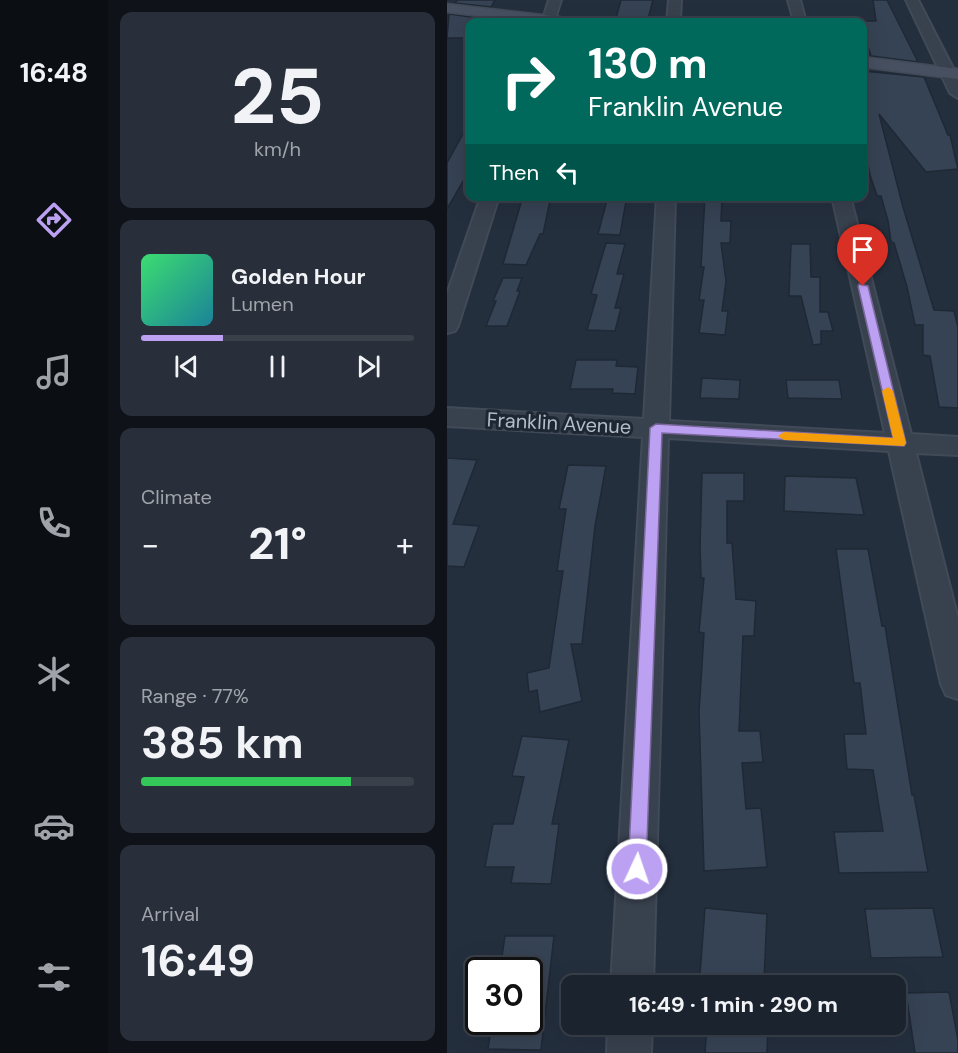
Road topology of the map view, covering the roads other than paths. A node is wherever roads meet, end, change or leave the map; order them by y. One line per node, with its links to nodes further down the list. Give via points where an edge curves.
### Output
1 (555, 0): 7 (street)
2 (675, 0): 8 (street)
3 (794, 0): 9 (street)
4 (912, 0): 11 (street)
5 (447, 8): 6 (main road)
6 (522, 18)
7 (553, 18)
8 (674, 18)
9 (799, 18)
10 (867, 62): 11 (main road)
11 (953, 73): 12 (street)
12 (958, 93)
13 (488, 201): 16 (street)
14 (666, 201): 18 (street)
15 (842, 201): 19 (street)
16 (447, 326)
17 (447, 417): 18 (street, Franklin Avenue)
18 (656, 428): 19 (street, Franklin Avenue); 22 (street)
19 (900, 443): 20 (street, Franklin Avenue); 21 (street)
20 (958, 446)
21 (958, 684)
22 (632, 975)
23 (630, 1035): 24 (street)
24 (629, 1053)

